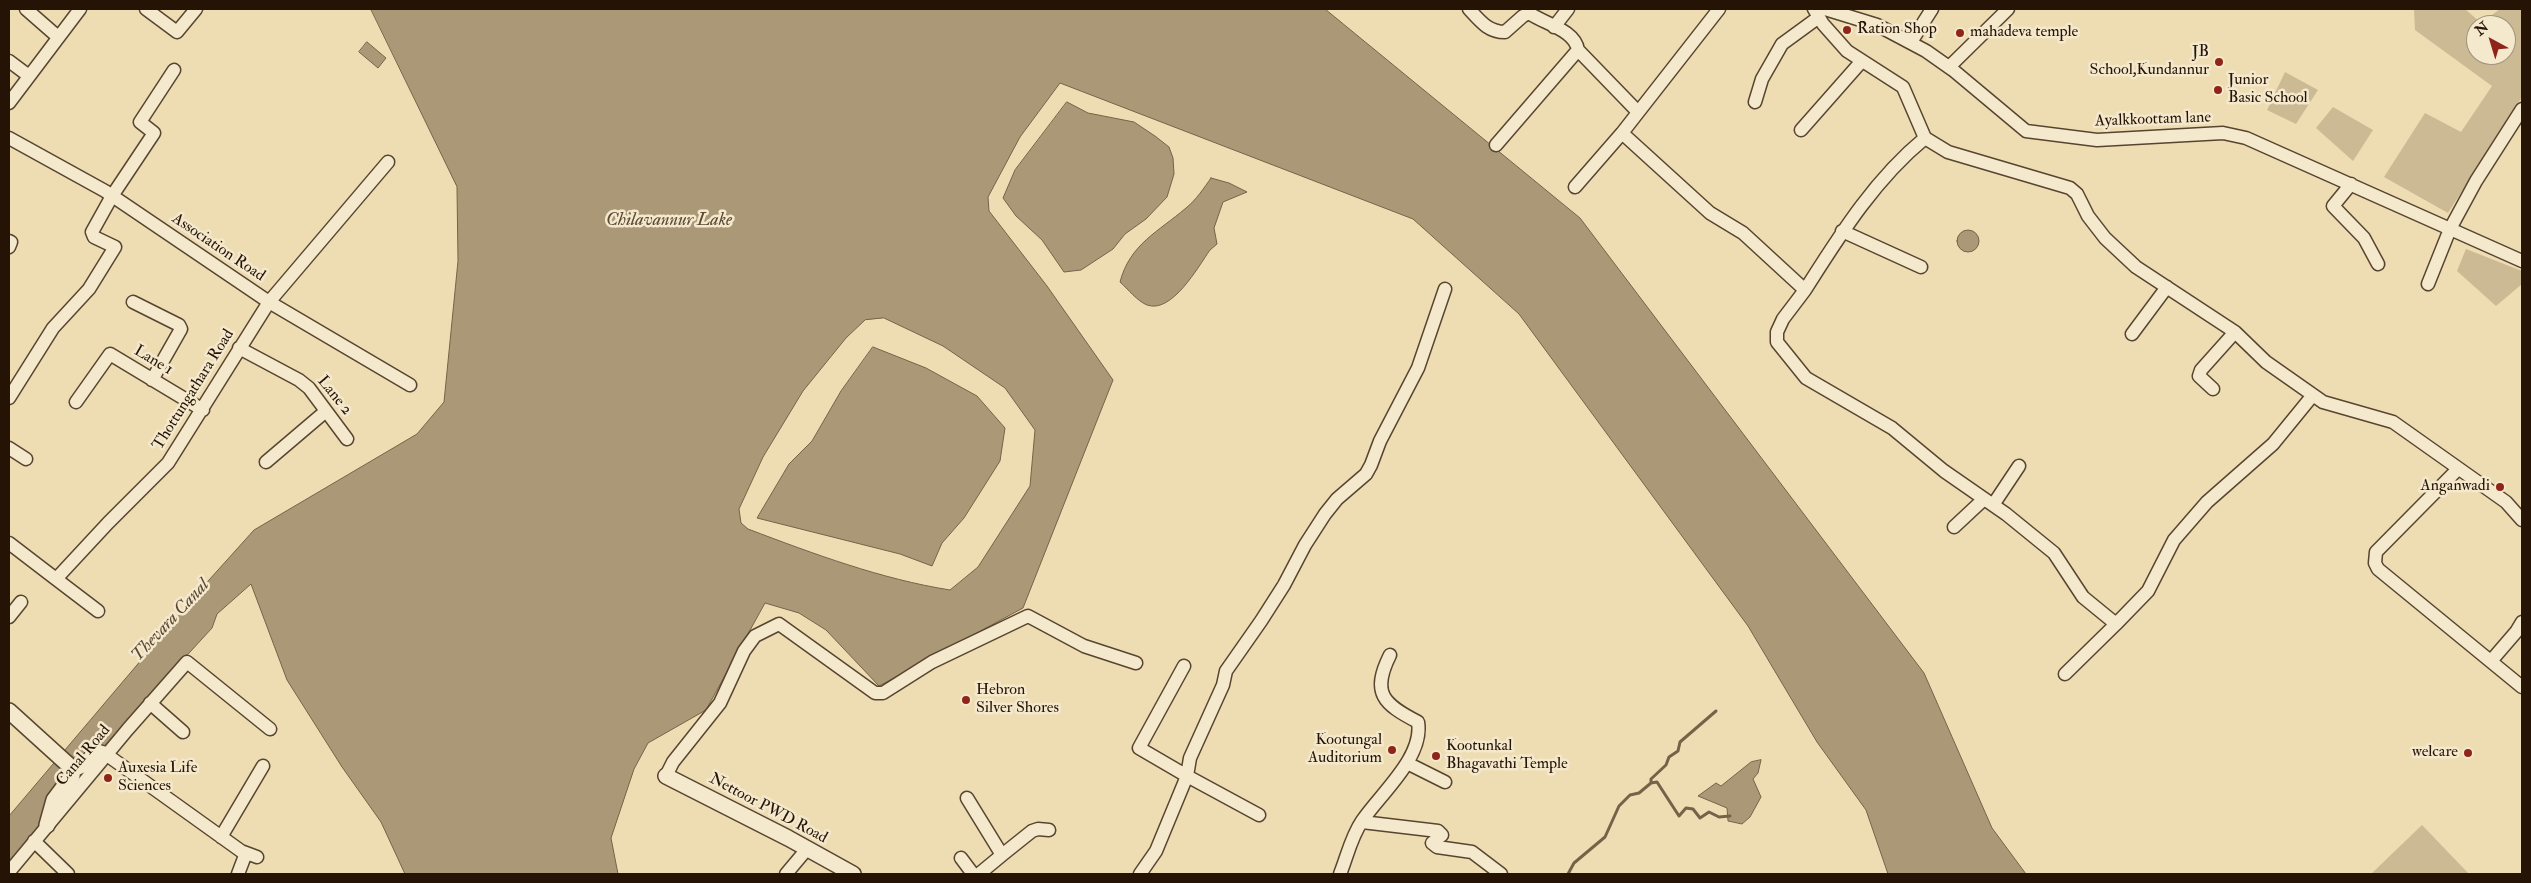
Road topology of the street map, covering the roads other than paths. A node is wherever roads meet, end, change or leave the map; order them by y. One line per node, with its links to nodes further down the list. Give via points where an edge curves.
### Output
1 (26, 9): 12 (street)
2 (146, 9): 3 (street, via 177,32)
3 (196, 9)
4 (1469, 9): 11 (street, via 1495,32 1505,32 1529,14 1544,24)
5 (1568, 9): 11 (street)
6 (1719, 9): 23 (street)
7 (1932, 9): 13 (street)
8 (2008, 9): 17 (street)
9 (75, 11): 12 (street)
10 (1819, 11): 13 (street, Ayalkkoottam lane, via 1877,25); 16 (street, via 1847,51); 20 (street, via 1782,44 1762,79)
11 (1554, 26): 14 (street, via 1562,29 1577,44)
12 (58, 37): 19 (street)
13 (1911, 42): 17 (street, Ayalkkoottam lane)
14 (1578, 50): 23 (street); 28 (street)
15 (9, 61): 19 (street)
16 (1861, 62): 24 (street); 27 (street, via 1903,87)
17 (1949, 67): 30 (street, Ayalkkoottam lane, via 2026,131 2097,140 2223,133 2246,138)
18 (174, 70): 32 (street, via 140,122 154,134)
19 (29, 76): 21 (street)
20 (1755, 102)
21 (9, 103)
22 (2522, 109): 33 (street)
23 (1638, 112): 25 (street)
24 (1801, 130)
25 (1622, 133): 31 (street); 41 (street, via 1710,213 1743,233)
26 (9, 138): 32 (street, Association Road)
27 (1925, 138): 34 (street, via 1898,160); 39 (street, via 1948,152 2070,188 2106,238 2136,267)
28 (1496, 145)
29 (388, 162): 43 (street, Thottungathara Road)
30 (2351, 184): 33 (street, Ayalkkoottam lane); 36 (street, via 2333,206 2364,238)
31 (1575, 187)
32 (112, 196): 43 (street, Association Road); 51 (street, via 92,232 94,237 114,247 89,289 53,328)
33 (2450, 228): 35 (street, Ayalkkoottam lane); 38 (street)
34 (1842, 231): 37 (street); 41 (street)
35 (2522, 261)
36 (2378, 264)
37 (1921, 267)
38 (2428, 284)
39 (2168, 287): 44 (street); 45 (street)
40 (1445, 289): 86 (street, via 1418,368 1380,441 1369,470 1325,514 1270,606 1226,671 1223,685 1190,758)
41 (1805, 290): 61 (street, via 1783,319 1777,332 1777,342 1806,378 1892,428 1944,471)
42 (133, 302): 47 (street, via 179,325 181,329)
43 (269, 302): 46 (street, Thottungathara Road); 48 (street, Association Road)
44 (2235, 332): 49 (street, via 2201,370 2199,376); 50 (street, via 2266,362)
45 (2132, 334)
46 (239, 348): 53 (street, Thottungathara Road); 54 (street, Lane 2, via 299,380)
47 (152, 380): 52 (street, Lane 1, via 110,354); 53 (street, Lane 1)
48 (410, 385)
49 (2213, 389)
50 (2313, 395): 60 (street, via 2322,402 2393,422); 70 (street, via 2273,444 2207,502 2174,540 2148,591)
51 (9, 398)
52 (76, 402)
53 (203, 410): 65 (street, Thottungathara Road, via 168,463)
54 (326, 411): 55 (street, Lane 2); 58 (street)
55 (347, 439)
56 (9, 448): 57 (street)
57 (26, 459)
58 (266, 462)
59 (2019, 466): 61 (street)
60 (2458, 469): 62 (street, via 2506,502); 72 (street, via 2376,552 2375,563 2385,575)
61 (1989, 502): 63 (street); 70 (street, via 2054,552 2083,597)
62 (2522, 520)
63 (1954, 527)
64 (9, 543): 65 (street)
65 (56, 580): 67 (street)
66 (21, 602): 68 (street)
67 (98, 611)
68 (9, 617)
69 (2522, 622): 72 (street)
70 (2116, 624): 75 (street)
71 (1390, 655): 82 (street, via 1381,673 1380,685 1393,710 1418,722 1420,733)
72 (2491, 661): 76 (street)
73 (1136, 663): 85 (street, via 1084,646 1028,616 932,662 884,694 874,693 779,624 755,636 744,651 720,703 673,762)
74 (1184, 666): 86 (street, via 1139,748)
75 (2065, 674)
76 (2522, 687)
77 (150, 703): 79 (street, Canal Road, via 187,662); 80 (street); 81 (street, Canal Road)
78 (9, 713): 84 (street)
79 (270, 729)
80 (183, 732)
81 (106, 755): 84 (street, via 97,752 85,764); 91 (street, Canal Road); 93 (street)
82 (1407, 763): 87 (street); 90 (street)
83 (264, 766): 93 (street)
84 (72, 769): 91 (street, via 72,776 54,800)
85 (666, 776): 95 (street, Nettoor PWD Road)
86 (1187, 776): 89 (street); 105 (street, via 1156,851)
87 (1445, 782)
88 (967, 798): 96 (street)
89 (1259, 816)
90 (1362, 822): 106 (street); 107 (street, via 1438,831 1442,835 1432,843 1437,847 1472,852)
91 (47, 826): 94 (street, Canal Road)
92 (1049, 830): 96 (street, via 1032,831)
93 (221, 837): 100 (street, via 251,855)
94 (34, 841): 98 (street, Canal Road); 99 (street)
95 (807, 849): 101 (street); 102 (street, Nettoor PWD Road)
96 (1002, 855): 104 (street)
97 (961, 858): 103 (street)
98 (9, 872)
99 (68, 874)
100 (238, 874)
101 (786, 874)
102 (853, 874)
103 (973, 874)
104 (979, 874)
105 (1140, 874)
106 (1340, 874)
107 (1501, 874)

